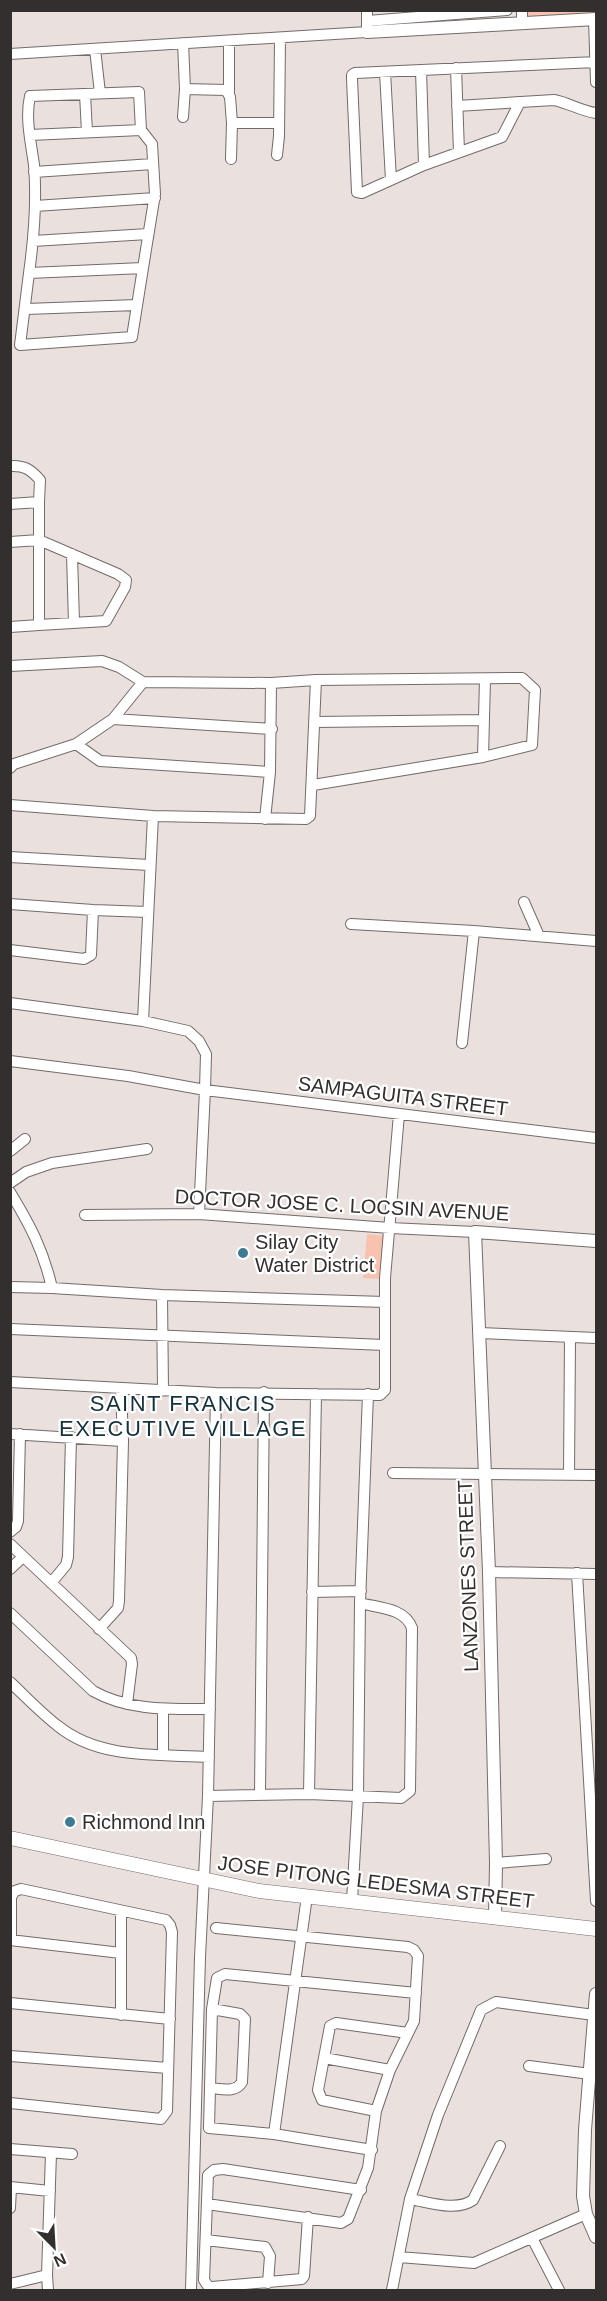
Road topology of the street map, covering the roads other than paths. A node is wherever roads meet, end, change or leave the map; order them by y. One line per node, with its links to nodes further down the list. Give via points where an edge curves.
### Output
1 (507, 10): 4 (street)
2 (522, 17): 3 (street); 4 (street)
3 (595, 19): 10 (street)
4 (367, 21): 5 (street)
5 (280, 38): 6 (street); 24 (street)
6 (229, 40): 7 (street); 17 (street)
7 (183, 43): 8 (street); 15 (street)
8 (95, 49): 9 (street); 16 (street)
9 (10, 54)
10 (596, 62): 11 (street); 14 (street)
11 (456, 68): 12 (street); 20 (street)
12 (421, 70): 13 (street); 32 (street)
13 (385, 72): 34 (street); 34 (street, via 352,75 356,189 359,194)
14 (597, 82)
15 (185, 89): 17 (street); 22 (street)
16 (100, 93): 18 (street); 25 (street, via 139,92)
17 (229, 93): 23 (street)
18 (85, 94): 26 (street); 27 (street, via 30,96)
19 (520, 102): 20 (street); 21 (street, via 556,100); 28 (street, via 502,137)
20 (457, 106): 28 (street)
21 (597, 113)
22 (183, 117)
23 (232, 123): 24 (street); 30 (street)
24 (279, 123): 29 (street)
25 (141, 130): 26 (street); 31 (street, via 152,144)
26 (87, 132): 27 (street)
27 (30, 135): 33 (street)
28 (459, 152): 32 (street)
29 (277, 155)
30 (231, 159)
31 (153, 164): 33 (street); 35 (street)
32 (424, 165): 34 (street)
33 (34, 172): 36 (street)
34 (391, 180)
35 (155, 198): 36 (street); 37 (street)
36 (34, 206): 38 (street)
37 (148, 234): 38 (street); 39 (street)
38 (33, 240): 40 (street)
39 (143, 268): 40 (street); 41 (street)
40 (30, 273): 42 (street)
41 (137, 305): 42 (street); 42 (street, via 132,337 20,345)
42 (26, 309)
43 (10, 466): 44 (street, via 21,465 40,480)
44 (39, 502): 45 (street); 46 (street)
45 (10, 504)
46 (39, 540): 47 (street); 48 (street); 50 (street)
47 (10, 542)
48 (72, 554): 49 (street); 49 (street, via 126,580 106,621)
49 (74, 623): 50 (street)
50 (39, 625): 51 (street)
51 (10, 627)
52 (10, 666): 55 (street, via 102,661)
53 (485, 679): 54 (street); 58 (street); 62 (street, via 522,678 535,690 532,745)
54 (316, 680): 56 (street); 59 (street)
55 (143, 682): 56 (street); 57 (street)
56 (271, 682): 60 (street)
57 (113, 719): 60 (street); 61 (street)
58 (483, 720): 59 (street); 62 (street)
59 (315, 722): 65 (street)
60 (272, 729): 64 (street)
61 (76, 744): 63 (street); 64 (street, via 100,761)
62 (483, 757): 65 (street)
63 (10, 768)
64 (270, 772): 68 (street)
65 (313, 785): 68 (street, via 310,816 297,820)
66 (10, 805): 67 (street)
67 (153, 816): 68 (street); 70 (street)
68 (265, 819)
69 (10, 857): 70 (street)
70 (149, 865): 74 (street)
71 (524, 902): 77 (street)
72 (10, 904): 73 (street)
73 (93, 910): 74 (street); 79 (street, via 88,958)
74 (148, 912): 81 (street)
75 (351, 924): 76 (street)
76 (474, 931): 77 (street); 82 (street)
77 (539, 936): 78 (street)
78 (597, 941)
79 (10, 950)
80 (10, 1003): 81 (street)
81 (143, 1021): 84 (street, via 188,1031 200,1041 206,1054)
82 (462, 1043)
83 (10, 1061): 84 (street, SAMPAGUITA STREET)
84 (205, 1090): 85 (street, SAMPAGUITA STREET); 92 (street)
85 (399, 1114): 86 (street, SAMPAGUITA STREET); 94 (street)
86 (597, 1138)
87 (25, 1139): 89 (street)
88 (147, 1149): 90 (street, via 52,1163)
89 (10, 1151)
90 (10, 1183)
91 (10, 1192): 98 (street, via 45,1257)
92 (199, 1214): 93 (street, DOCTOR JOSE C. LOCSIN AVENUE); 94 (street, DOCTOR JOSE C. LOCSIN AVENUE)
93 (85, 1215)
94 (390, 1228): 95 (street, DOCTOR JOSE C. LOCSIN AVENUE); 100 (street)
95 (475, 1232): 96 (street, DOCTOR JOSE C. LOCSIN AVENUE); 102 (street, LANZONES STREET)
96 (597, 1241)
97 (10, 1287): 98 (street)
98 (52, 1288): 99 (street)
99 (162, 1295): 100 (street); 103 (street)
100 (385, 1302): 106 (street)
101 (10, 1329): 103 (street)
102 (480, 1333): 104 (street); 118 (street, LANZONES STREET)
103 (163, 1337): 106 (street); 109 (street)
104 (570, 1337): 105 (street); 119 (street)
105 (597, 1338)
106 (384, 1345): 113 (street, via 385,1390 380,1395)
107 (10, 1382): 108 (street)
108 (121, 1388): 109 (street); 116 (street)
109 (163, 1391): 111 (street)
110 (264, 1392): 111 (street); 112 (street); 140 (street)
111 (216, 1393): 136 (street)
112 (316, 1394): 113 (street); 130 (street)
113 (368, 1394): 129 (street)
114 (15, 1434): 115 (street); 121 (street, via 18,1521)
115 (71, 1437): 116 (street); 128 (street, via 68,1557)
116 (123, 1441): 133 (street, via 119,1601 118,1608)
117 (393, 1473): 118 (street)
118 (484, 1473): 119 (street); 125 (street, LANZONES STREET)
119 (569, 1474): 120 (street)
120 (597, 1475)
121 (10, 1532)
122 (10, 1544): 123 (street)
123 (23, 1557): 124 (street); 128 (street)
124 (10, 1569)
125 (489, 1572): 126 (street); 146 (street, LANZONES STREET)
126 (577, 1574): 127 (street); 150 (street)
127 (597, 1574)
128 (51, 1583): 133 (street)
129 (361, 1591): 130 (street); 131 (street)
130 (312, 1592): 141 (street)
131 (360, 1603): 143 (street); 143 (street, via 400,1612 412,1628 410,1791 401,1798)
132 (10, 1613): 135 (street, via 93,1691)
133 (99, 1629): 135 (street, via 131,1658)
134 (10, 1682): 138 (street, via 59,1727 84,1742 110,1751)
135 (127, 1704): 137 (street)
136 (210, 1708): 137 (street); 139 (street)
137 (163, 1709): 138 (street)
138 (163, 1755): 139 (street)
139 (209, 1757): 142 (street)
140 (260, 1794): 141 (street); 142 (street)
141 (309, 1794): 143 (street)
142 (208, 1796): 147 (street)
143 (358, 1796): 149 (street)
144 (10, 1838): 147 (main road, JOSE PITONG LEDESMA STREET)
145 (546, 1859): 146 (street)
146 (496, 1863): 152 (street, LANZONES STREET)
147 (204, 1880): 148 (main road, JOSE PITONG LEDESMA STREET); 176 (street)
148 (307, 1896): 149 (main road, JOSE PITONG LEDESMA STREET); 155 (street)
149 (352, 1901): 152 (main road, JOSE PITONG LEDESMA STREET)
150 (597, 1901)
151 (121, 1911): 156 (street, via 21,1889 11,1897); 157 (street); 165 (street, via 166,1920 170,1925)
152 (495, 1918): 154 (main road, JOSE PITONG LEDESMA STREET)
153 (216, 1929): 155 (street)
154 (597, 1929)
155 (300, 1937): 158 (street); 159 (street, via 408,1947 418,1956)
156 (11, 1940): 157 (street)
157 (121, 1953): 163 (street)
158 (294, 1979): 159 (street); 162 (street, via 220,1975); 179 (street)
159 (416, 1993): 166 (street, via 414,2021)
160 (597, 1994): 164 (street)
161 (10, 2003): 163 (street)
162 (212, 2009): 173 (street); 173 (street, via 240,2014 245,2019 240,2087)
163 (121, 2014): 165 (street)
164 (594, 2015): 172 (street); 188 (street, via 496,2002 481,2010 438,2115)
165 (170, 2019): 170 (street)
166 (408, 2033): 168 (street, via 336,2023 328,2030); 171 (street)
167 (10, 2056): 170 (street)
168 (324, 2058): 171 (street); 175 (street, via 318,2090 321,2100)
169 (529, 2066): 172 (street)
170 (168, 2068): 174 (street, via 167,2111 161,2119)
171 (390, 2070): 175 (street)
172 (590, 2074): 178 (street)
173 (210, 2088): 177 (street)
174 (10, 2103)
175 (376, 2111): 182 (street)
176 (195, 2126): 177 (street); 201 (street)
177 (209, 2128): 179 (street)
178 (591, 2131): 191 (street, via 583,2196)
179 (274, 2134): 182 (street)
180 (500, 2146): 188 (street, via 473,2200 466,2205)
181 (10, 2149): 183 (street)
182 (372, 2150): 186 (street)
183 (51, 2153): 184 (street); 187 (street)
184 (72, 2154)
185 (11, 2187): 187 (street); 190 (street)
186 (361, 2190): 189 (street, via 223,2169 208,2175); 192 (street, via 345,2222)
187 (50, 2191): 197 (street)
188 (410, 2199): 196 (street)
189 (207, 2204): 192 (street); 195 (street)
190 (10, 2208)
191 (586, 2214): 193 (street); 194 (street)
192 (308, 2217): 198 (street, via 304,2276 298,2281)
193 (597, 2237)
194 (532, 2238): 196 (street, via 474,2263); 203 (street)
195 (206, 2240): 198 (street, via 265,2247 270,2256); 198 (street, via 204,2280 208,2286)
196 (399, 2257): 202 (street)
197 (47, 2276): 199 (street); 200 (street)
198 (268, 2283)
199 (10, 2284)
200 (48, 2290)
201 (190, 2290)
202 (392, 2290)
203 (559, 2290)

